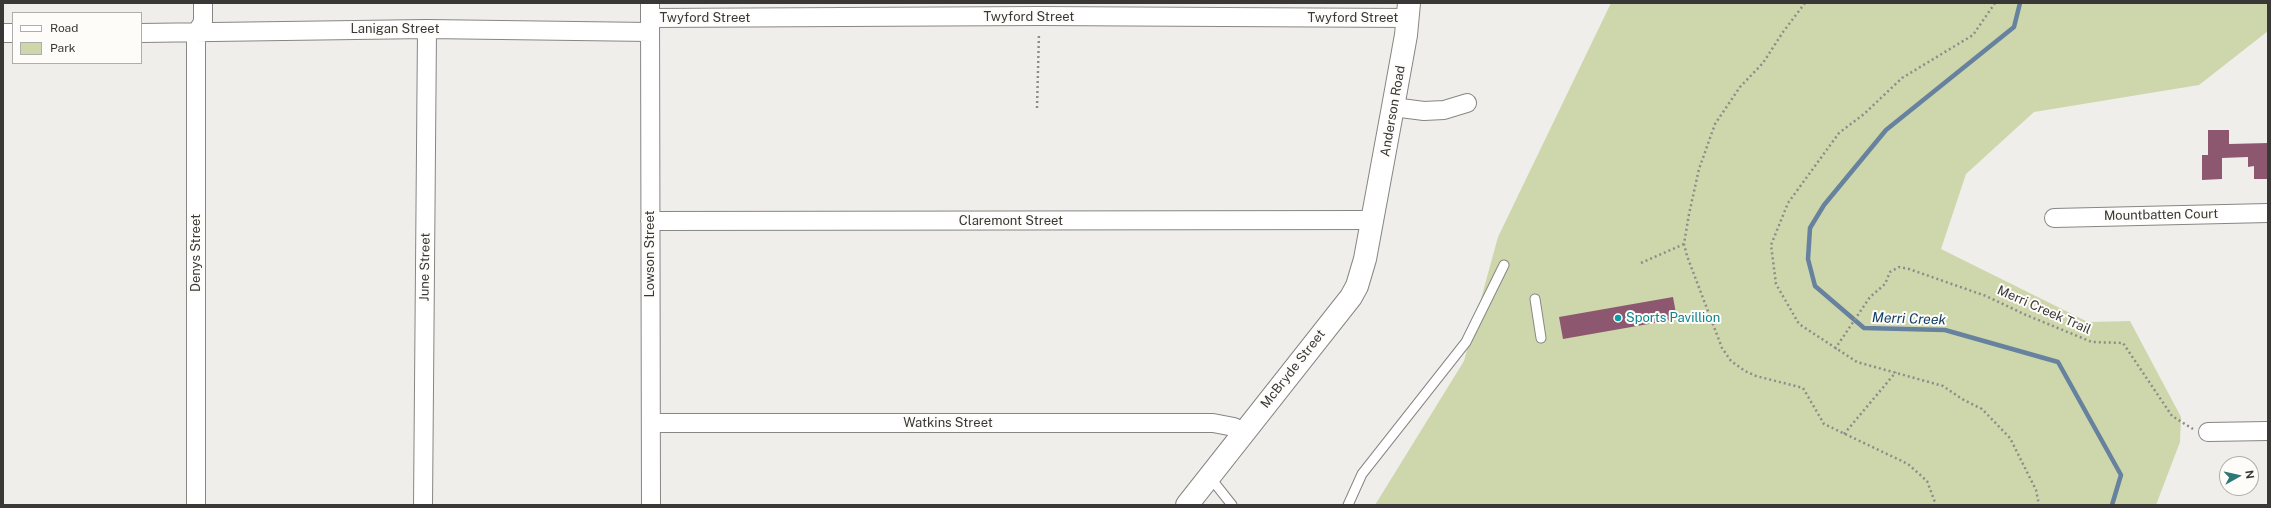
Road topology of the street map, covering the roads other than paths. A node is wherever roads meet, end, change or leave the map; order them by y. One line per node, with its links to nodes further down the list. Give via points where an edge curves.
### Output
1 (203, 3): 6 (street, Denys Street, via 203,22)
2 (1409, 10): 3 (street, Twyford Street, via 1039,16); 8 (street, Anderson Road)
3 (650, 18): 4 (street, Lanigan Street); 11 (street, Lowson Street)
4 (427, 29): 6 (street, Lanigan Street); 22 (street, June Street)
5 (142, 33): 6 (street, Lanigan Street)
6 (196, 33): 21 (street, Denys Street)
7 (1467, 104): 8 (street, via 1444,110 1424,111)
8 (1393, 107): 12 (street, Anderson Road)
9 (2268, 213): 10 (street, Mountbatten Court)
10 (2054, 218)
11 (650, 220): 12 (street, Claremont Street); 16 (street, Lowson Street)
12 (1372, 220): 18 (street, McBryde Street, via 1360,276 1351,297)
13 (1504, 265): 26 (lane, via 1466,342 1362,474)
14 (1535, 299): 15 (lane)
15 (1541, 338)
16 (650, 423): 18 (street, Watkins Street, via 1213,422); 23 (street, Lowson Street)
17 (2268, 431): 19 (street)
18 (1243, 432): 20 (street, McBryde Street)
19 (2208, 432)
20 (1209, 476): 24 (street, McBryde Street); 25 (lane)
21 (196, 505)
22 (423, 505)
23 (651, 505)
24 (1187, 505)
25 (1232, 505)
26 (1348, 505)

